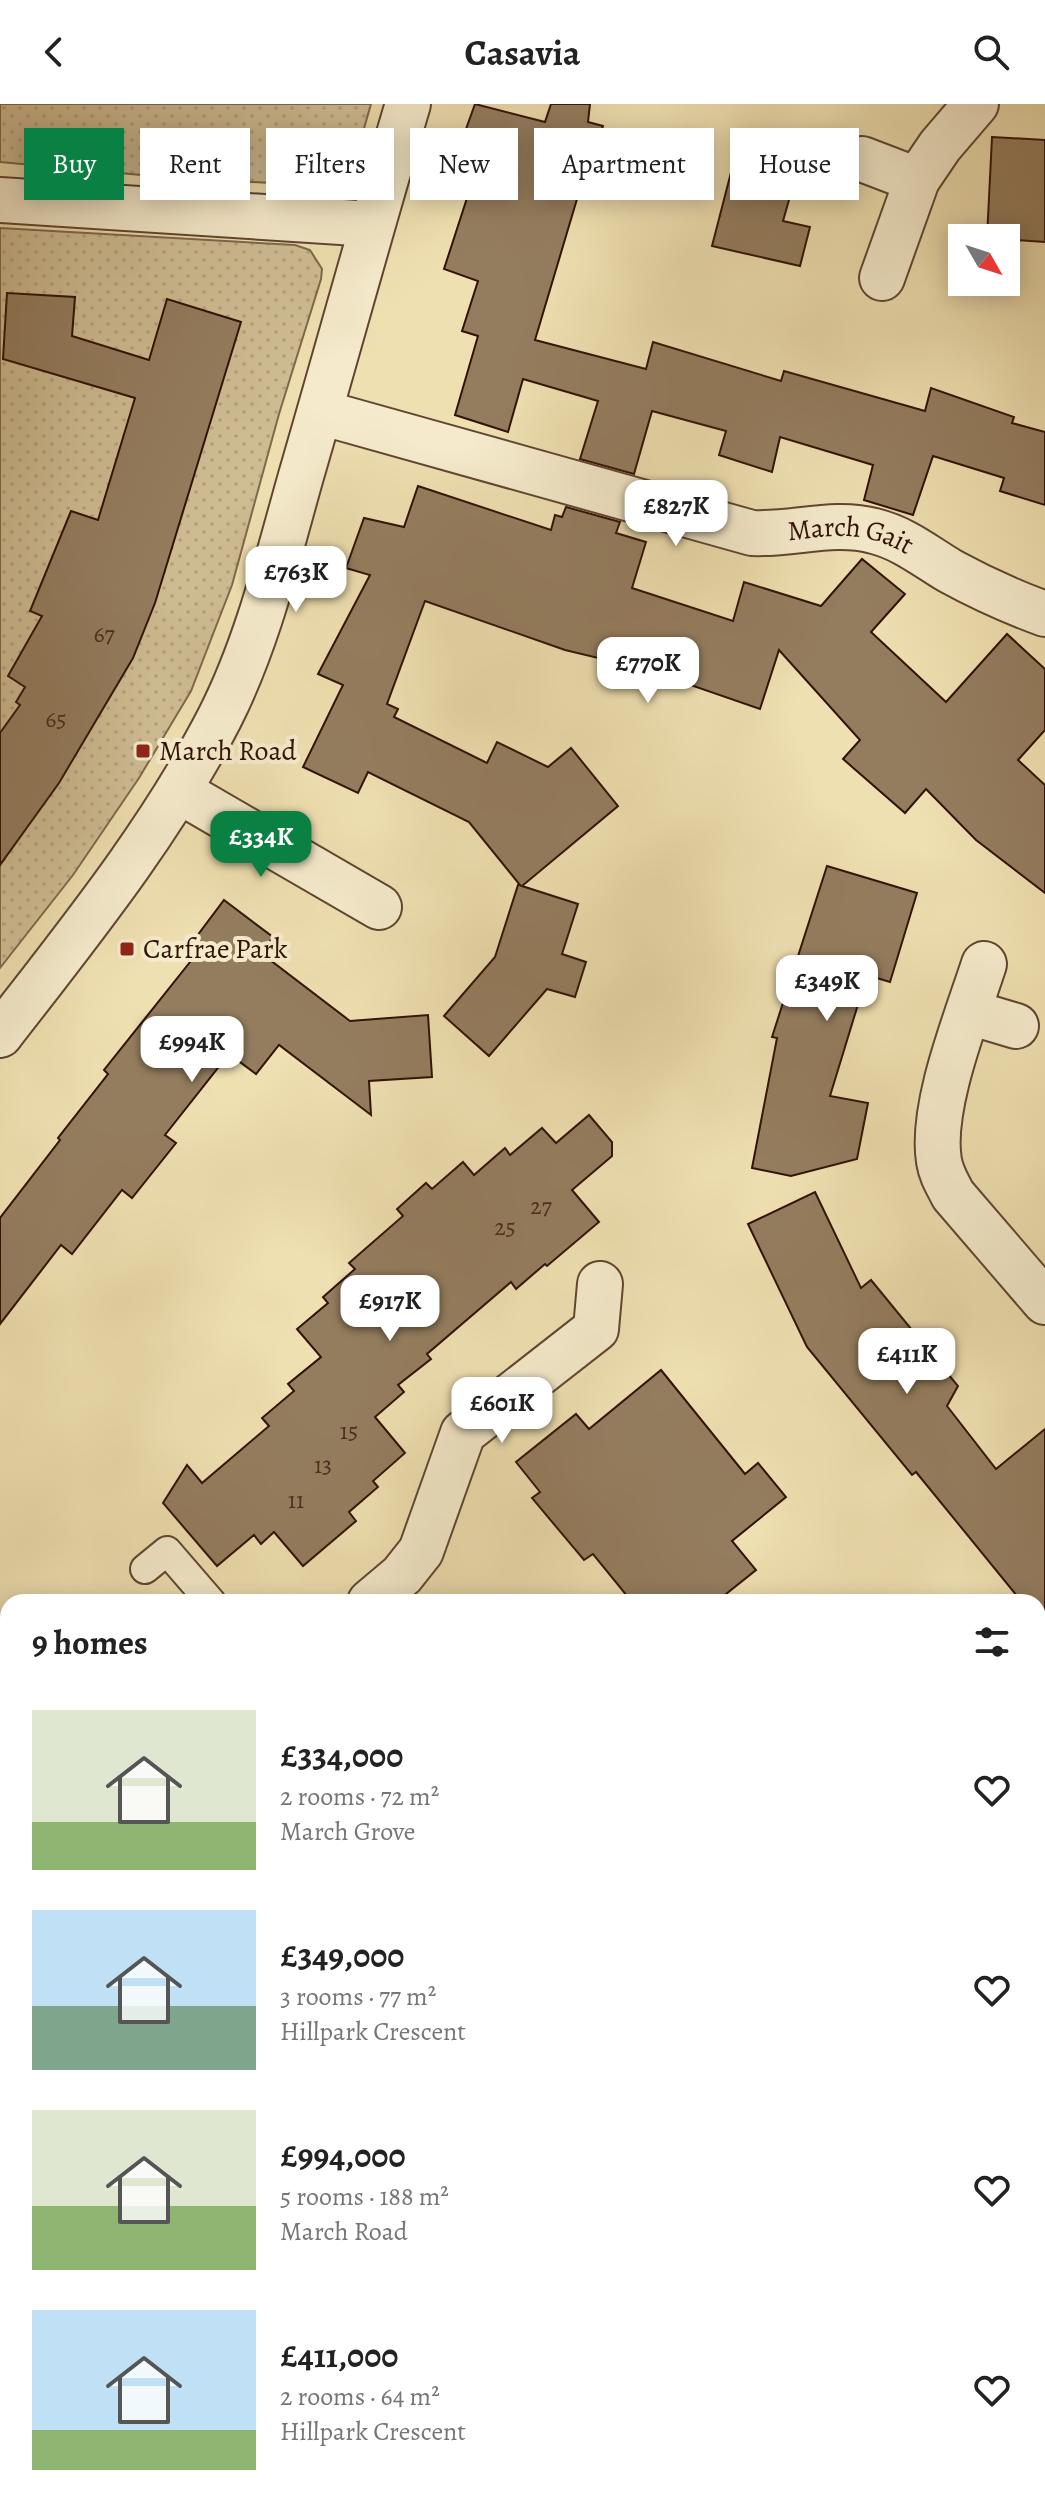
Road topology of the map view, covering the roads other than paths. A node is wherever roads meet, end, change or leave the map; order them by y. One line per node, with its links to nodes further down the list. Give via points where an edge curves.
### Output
1 (408, 104): 6 (street)
2 (976, 104): 4 (street)
3 (862, 159): 4 (street)
4 (917, 180): 7 (street)
5 (0, 200): 6 (street)
6 (372, 224): 8 (street)
7 (882, 278)
8 (320, 412): 9 (street, March Gait, via 752,533 872,530 907,542 972,583); 10 (street, via 247,658)
9 (1045, 614)
10 (179, 791): 11 (street); 15 (street)
11 (379, 907)
12 (984, 964): 13 (street)
13 (969, 1012): 14 (street); 17 (street, via 940,1115 942,1176)
14 (1016, 1026)
15 (0, 1035)
16 (600, 1284): 20 (street, via 596,1329 463,1433 421,1551)
17 (1045, 1302)
18 (145, 1569): 19 (lane, via 167,1551)
19 (204, 1594)
20 (379, 1594)

